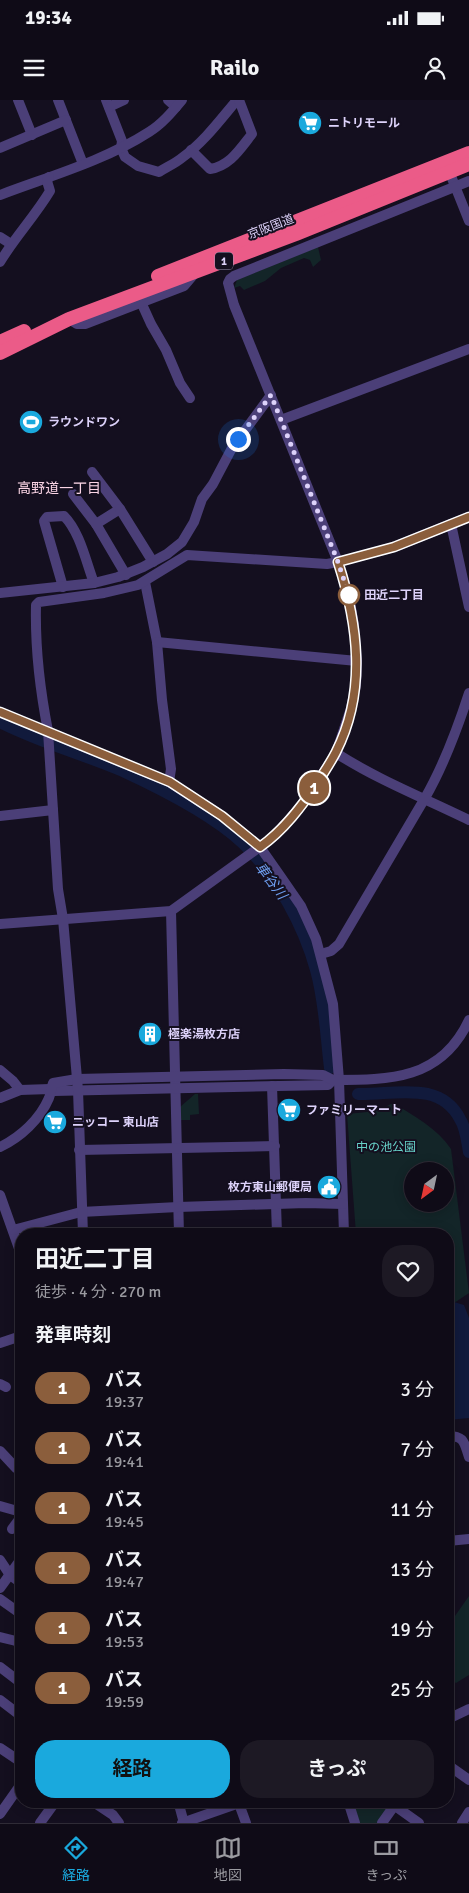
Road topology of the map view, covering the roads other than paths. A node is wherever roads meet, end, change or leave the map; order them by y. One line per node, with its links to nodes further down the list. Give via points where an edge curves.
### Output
1 (18, 100): 8 (street)
2 (58, 100): 7 (street)
3 (124, 100): 6 (street)
4 (238, 100): 11 (street); 11 (street, via 252,134 235,156 227,163 210,169)
5 (175, 102): 10 (street, via 150,132)
6 (108, 104): 10 (street, via 122,141)
7 (66, 120): 8 (street); 13 (street)
8 (32, 135): 9 (street)
9 (0, 148)
10 (121, 148): 11 (street, via 126,157 138,166 159,172); 13 (street)
11 (191, 150)
12 (469, 153): 15 (highway, 京阪国道 / 1)
13 (83, 164): 16 (street)
14 (469, 164): 15 (highway, 京阪国道 / 1)
15 (447, 167): 18 (street); 24 (highway, 京阪国道 / 1, via 296,234); 27 (highway, 京阪国道 / 1, via 67,312)
16 (49, 177): 19 (street); 22 (street, via 50,191)
17 (469, 181): 18 (street)
18 (455, 187): 20 (street); 30 (street, via 230,278 228,283 234,305)
19 (0, 195)
20 (469, 221)
21 (0, 237): 22 (street)
22 (11, 244): 23 (street)
23 (0, 262)
24 (196, 272): 25 (street, via 184,286); 26 (highway, 京阪国道 / 1)
25 (141, 302): 26 (street, via 85,324); 31 (street)
26 (69, 320): 29 (highway, 京阪国道 / 1)
27 (0, 342)
28 (469, 349): 32 (street)
29 (0, 353)
30 (271, 395): 32 (street); 39 (street, via 232,448 202,499 182,542)
31 (190, 398)
32 (281, 420): 40 (street)
33 (92, 472): 35 (street)
34 (73, 494): 37 (street)
35 (120, 509): 37 (street); 39 (street)
36 (469, 517): 38 (street)
37 (96, 524): 41 (street)
38 (452, 524): 40 (street, via 394,547); 46 (street)
39 (152, 562): 41 (street)
40 (338, 562): 42 (street, via 327,564 187,555); 48 (street, via 349,596)
41 (126, 575): 43 (street)
42 (146, 582): 47 (street); 51 (street, via 36,605 37,646)
43 (94, 583): 44 (street); 44 (street, via 68,521 64,516 47,517 44,521)
44 (64, 587): 45 (street)
45 (0, 593)
46 (469, 607)
47 (157, 642): 48 (street); 53 (street)
48 (357, 661): 52 (street, via 351,708)
49 (469, 694): 54 (street, via 442,765)
50 (0, 712): 51 (street)
51 (48, 739): 53 (street); 55 (street)
52 (336, 753): 54 (street, via 382,780); 58 (street, via 305,801 272,838)
53 (170, 782): 58 (street, via 222,816)
54 (425, 798): 57 (street); 62 (street, via 339,944)
55 (53, 810): 56 (street); 60 (street)
56 (0, 816)
57 (469, 820)
58 (253, 851): 59 (street); 62 (street, via 301,906)
59 (171, 911): 60 (street); 66 (street)
60 (63, 919): 61 (street); 67 (street)
61 (0, 924)
62 (321, 954): 65 (street, via 333,1004)
63 (469, 1020): 65 (street, via 455,1043 440,1059 427,1066 399,1077)
64 (0, 1070): 70 (street)
65 (336, 1080): 66 (street, via 323,1075); 68 (street, via 328,1085); 78 (street)
66 (175, 1082): 67 (street); 68 (street); 74 (street)
67 (78, 1084): 69 (street, via 53,1083); 75 (street)
68 (272, 1086): 73 (street)
69 (50, 1089): 70 (street); 72 (street, via 46,1103 29,1127)
70 (20, 1090): 71 (street)
71 (0, 1098)
72 (0, 1146)
73 (275, 1146): 74 (street); 77 (street)
74 (176, 1149): 75 (street); 79 (street)
75 (79, 1150): 80 (street)
76 (0, 1195): 86 (street)
77 (276, 1204): 78 (street); 79 (street); 84 (street)
78 (343, 1204): 85 (street)
79 (178, 1207): 80 (street); 83 (street)
80 (82, 1212): 81 (street); 82 (street)
81 (21, 1228)
82 (83, 1228)
83 (179, 1228)
84 (277, 1228)
85 (344, 1228)
86 (13, 1230): 87 (street)
87 (15, 1236)
88 (15, 1338): 89 (street)
89 (0, 1343)
90 (454, 1436): 92 (street, via 463,1441)
91 (0, 1451): 93 (street)
92 (469, 1457)
93 (15, 1467)
94 (0, 1506): 95 (street)
95 (15, 1510)
96 (15, 1525): 97 (street)
97 (12, 1529)
98 (469, 1540): 99 (street)
99 (454, 1541)
100 (0, 1560): 102 (street)
101 (15, 1568): 102 (street)
102 (10, 1575): 103 (street); 104 (street)
103 (15, 1579)
104 (0, 1588)
105 (0, 1598): 106 (street)
106 (15, 1609)
107 (0, 1636): 108 (street)
108 (15, 1641)
109 (0, 1666): 110 (street)
110 (15, 1677)
111 (0, 1700): 113 (street)
112 (469, 1709): 114 (street)
113 (15, 1711)
114 (454, 1716)
115 (0, 1749): 116 (street)
116 (15, 1758)
117 (454, 1769): 118 (street)
118 (469, 1780)
119 (15, 1793): 129 (street)
120 (51, 1808): 130 (street)
121 (102, 1808): 131 (street)
122 (180, 1808): 132 (street)
123 (225, 1808): 132 (street)
124 (242, 1808): 133 (street)
125 (350, 1808): 134 (street)
126 (389, 1808): 135 (street)
127 (397, 1808): 136 (street)
128 (469, 1812): 137 (street)
129 (0, 1814)
130 (40, 1823)
131 (119, 1823)
132 (184, 1823)
133 (246, 1823)
134 (355, 1823)
135 (382, 1823)
136 (420, 1823)
137 (462, 1823)

